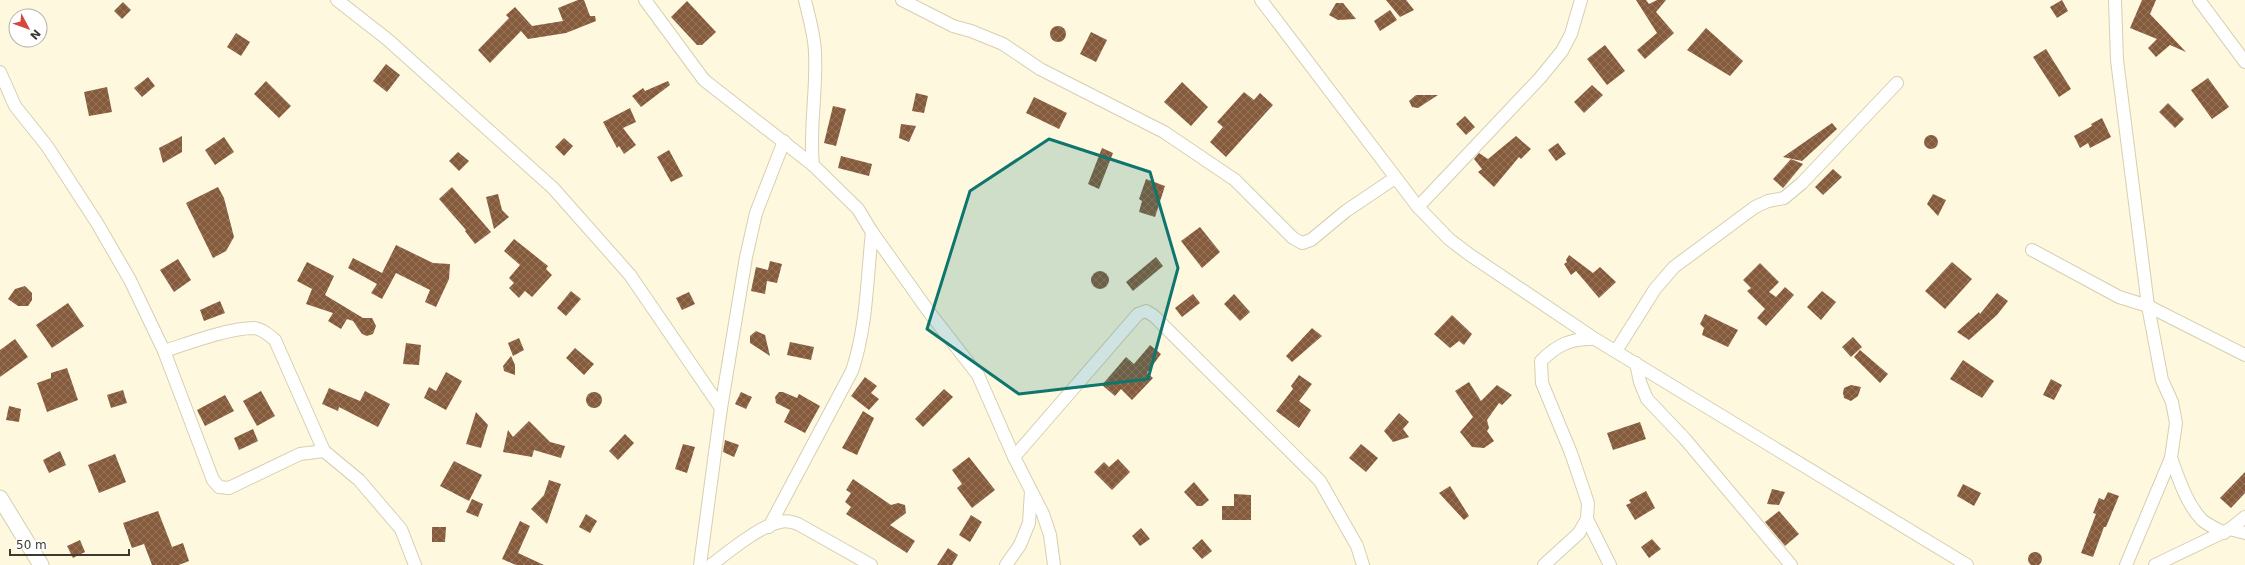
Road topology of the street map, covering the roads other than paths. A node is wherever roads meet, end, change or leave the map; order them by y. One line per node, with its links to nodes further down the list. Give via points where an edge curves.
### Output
1 (337, 0): 24 (street, via 387,39 554,188 630,274)
2 (645, 0): 12 (street, via 704,80)
3 (805, 0): 13 (street, via 815,54 816,92 811,139)
4 (902, 0): 14 (street, via 953,26 1003,44 1040,68 1164,132 1236,180 1293,238 1302,242 1316,236 1346,211)
5 (1261, 0): 14 (street)
6 (1581, 0): 15 (street, via 1571,34 1562,51 1540,78)
7 (2115, 0): 18 (street, via 2118,60)
8 (2198, 0): 9 (street)
9 (2245, 62)
10 (0, 72): 20 (street, via 15,106 46,146 97,223 130,280)
11 (1897, 83): 21 (street, via 1802,183 1784,198 1755,207 1674,267 1655,289)
12 (784, 141): 13 (street); 24 (street, via 756,212 737,306)
13 (813, 165): 16 (street, via 854,205)
14 (1395, 178): 15 (street)
15 (1418, 207): 19 (street, via 1450,239 1475,259)
16 (872, 232): 26 (street, via 978,376); 32 (street, via 858,354 852,371)
17 (2032, 250): 18 (street, via 2119,297)
18 (2148, 306): 22 (street); 27 (street, via 2162,380 2172,402 2176,423)
19 (1595, 339): 21 (street); 31 (street, via 1578,338 1550,352 1541,361 1542,383 1571,453 1588,503)
20 (164, 351): 25 (street, via 224,333 254,328 265,332 275,340); 25 (street, via 213,480 219,486 229,488 300,454)
21 (1616, 351): 23 (street)
22 (2245, 355)
23 (1636, 363): 45 (street, via 1647,398 1685,439); 46 (street)
24 (721, 408): 37 (street)
25 (324, 451): 36 (street, via 359,480 401,529)
26 (1014, 456): 28 (street); 42 (street, via 1138,314 1146,311 1154,316 1320,481 1357,546)
27 (2171, 458): 33 (street, via 2193,508 2203,520); 47 (street)
28 (1031, 491): 40 (street, via 1029,523 1020,545); 41 (street, via 1050,535)
29 (0, 498): 35 (street)
30 (2245, 517): 33 (street)
31 (1587, 519): 43 (street, via 1579,534); 44 (street)
32 (769, 527): 38 (street); 39 (street, via 783,521 798,524)
33 (2227, 531): 34 (street); 48 (street)
34 (2245, 533)
35 (41, 565)
36 (415, 565)
37 (700, 565)
38 (711, 565)
39 (871, 565)
40 (1006, 565)
41 (1054, 565)
42 (1363, 565)
43 (1544, 565)
44 (1610, 565)
45 (1790, 565)
46 (1967, 565)
47 (2126, 565)
48 (2155, 565)

